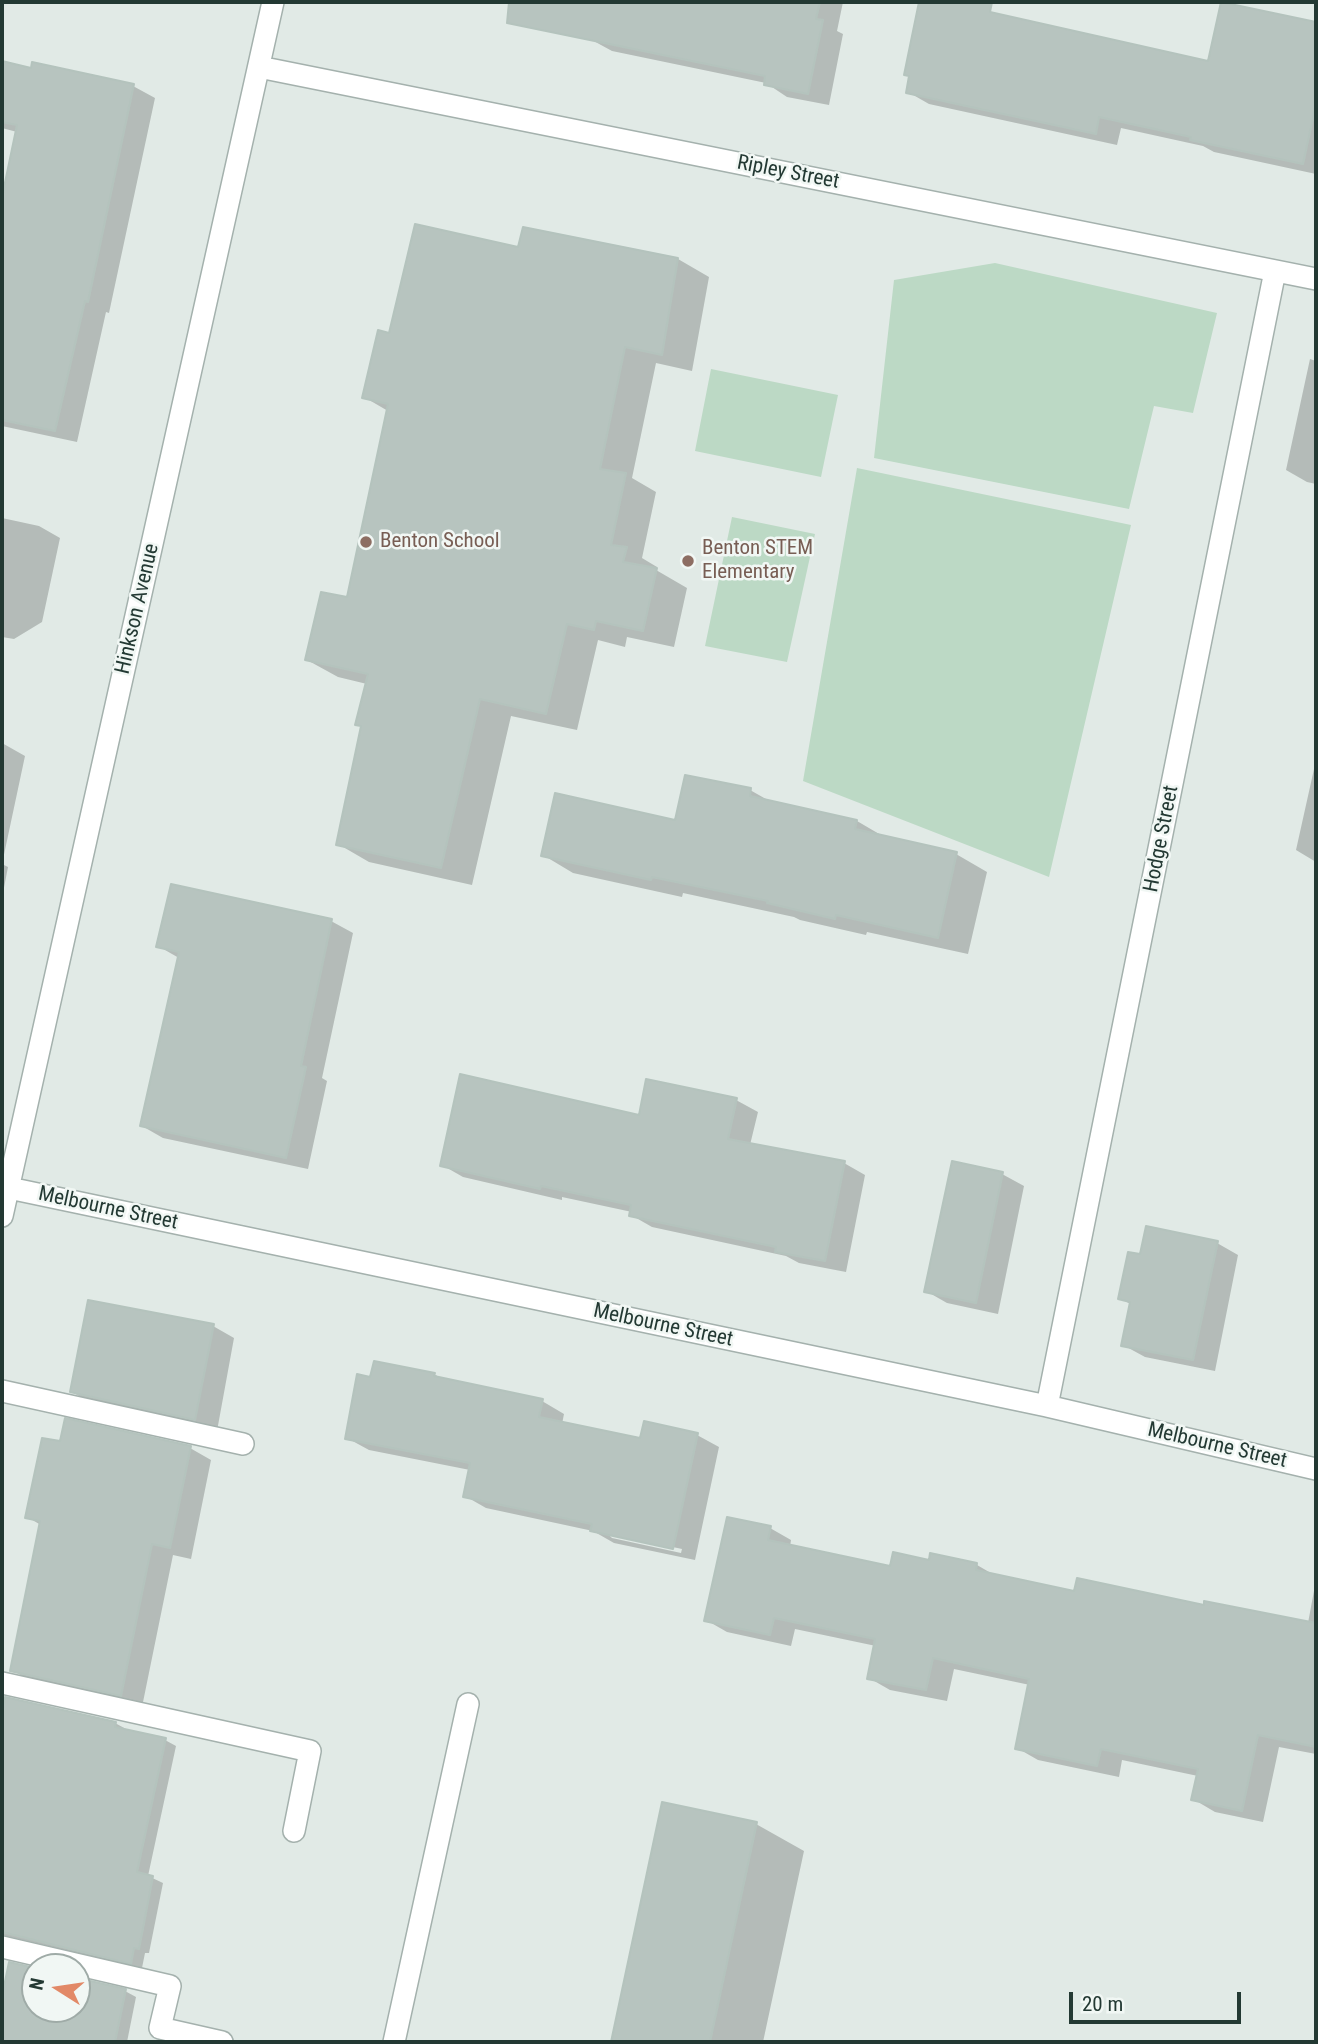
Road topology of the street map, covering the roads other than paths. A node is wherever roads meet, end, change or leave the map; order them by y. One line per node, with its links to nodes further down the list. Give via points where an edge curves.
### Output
1 (273, 2): 2 (street, Hinkson Avenue)
2 (260, 67): 3 (street, Ripley Street); 5 (street, Hinkson Avenue)
3 (1275, 271): 4 (street, Ripley Street); 8 (street, Hodge Street)
4 (1316, 279)
5 (9, 1188): 6 (street, Hinkson Avenue); 8 (street, Melbourne Street)
6 (2, 1216)
7 (2, 1391): 9 (street)
8 (1047, 1406): 10 (street, Melbourne Street)
9 (243, 1444)
10 (1316, 1469)
11 (2, 1683): 13 (street, via 310,1751)
12 (468, 1704): 16 (street)
13 (294, 1831)
14 (2, 1947): 15 (street, via 170,1986 160,2028)
15 (222, 2042)
16 (394, 2042)

